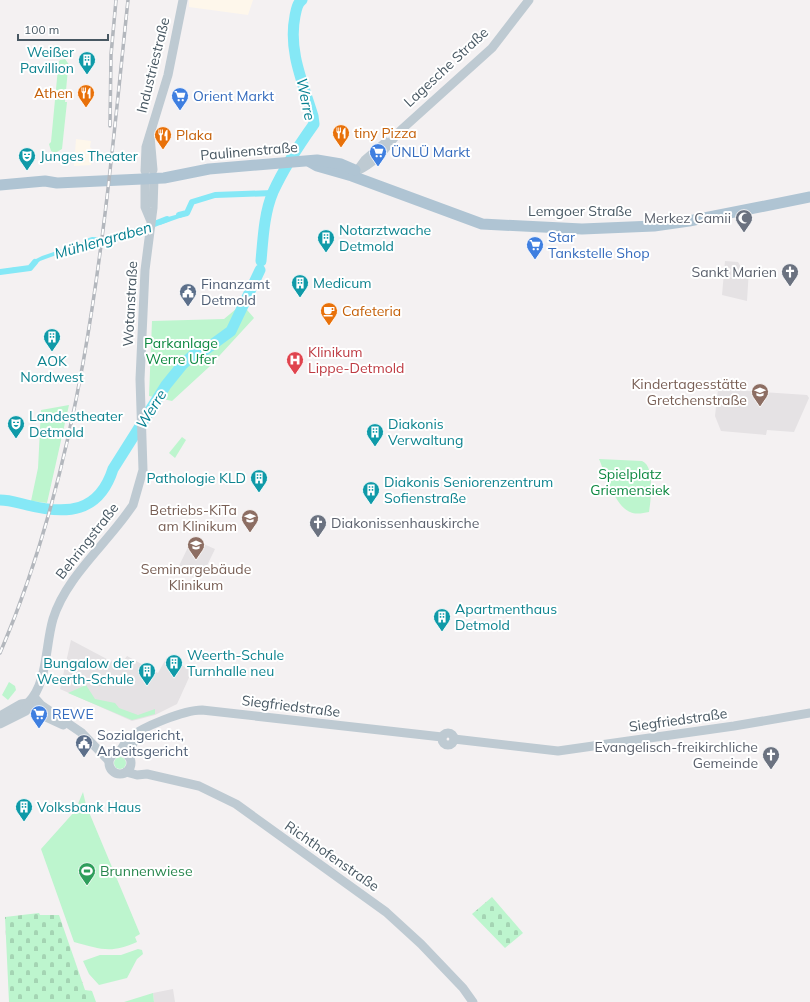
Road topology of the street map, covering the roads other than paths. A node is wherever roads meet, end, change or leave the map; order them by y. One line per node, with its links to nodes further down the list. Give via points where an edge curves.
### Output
1 (183, 0): 4 (street, Industriestraße, via 168,75 150,136)
2 (530, 0): 3 (street, Lagesche Straße, via 492,48 396,136 365,160)
3 (355, 173): 4 (main road, Paulinenstraße, via 341,164 323,160 191,171 182,169); 6 (main road, Lemgoer Straße, via 491,223 582,229 690,221)
4 (149, 174): 5 (main road, Paulinenstraße, via 57,183 45,181); 7 (street, Wotanstraße, via 153,208 142,319)
5 (0, 185)
6 (810, 197)
7 (140, 391): 8 (street, Behringstraße, via 143,470 133,505 78,574 60,601 53,620 42,673)
8 (31, 700): 10 (street); 11 (street, via 26,711); 13 (street, via 37,713 74,727)
9 (810, 713): 12 (street, Siegfriedstraße, via 558,751 454,739 449,733 445,733 442,738 202,710 181,713)
10 (0, 716)
11 (0, 724)
12 (140, 732): 14 (street, Siegfriedstraße, via 129,738); 16 (street, via 131,747)
13 (93, 743): 14 (street); 15 (street)
14 (117, 752): 15 (street); 16 (street)
15 (108, 760): 17 (street, via 114,773)
16 (130, 760): 17 (street); 18 (street, Richthofenstraße)
17 (126, 772): 18 (street, Richthofenstraße)
18 (147, 774): 19 (street, Richthofenstraße, via 199,786 236,804 386,912 421,944)
19 (473, 1002)

